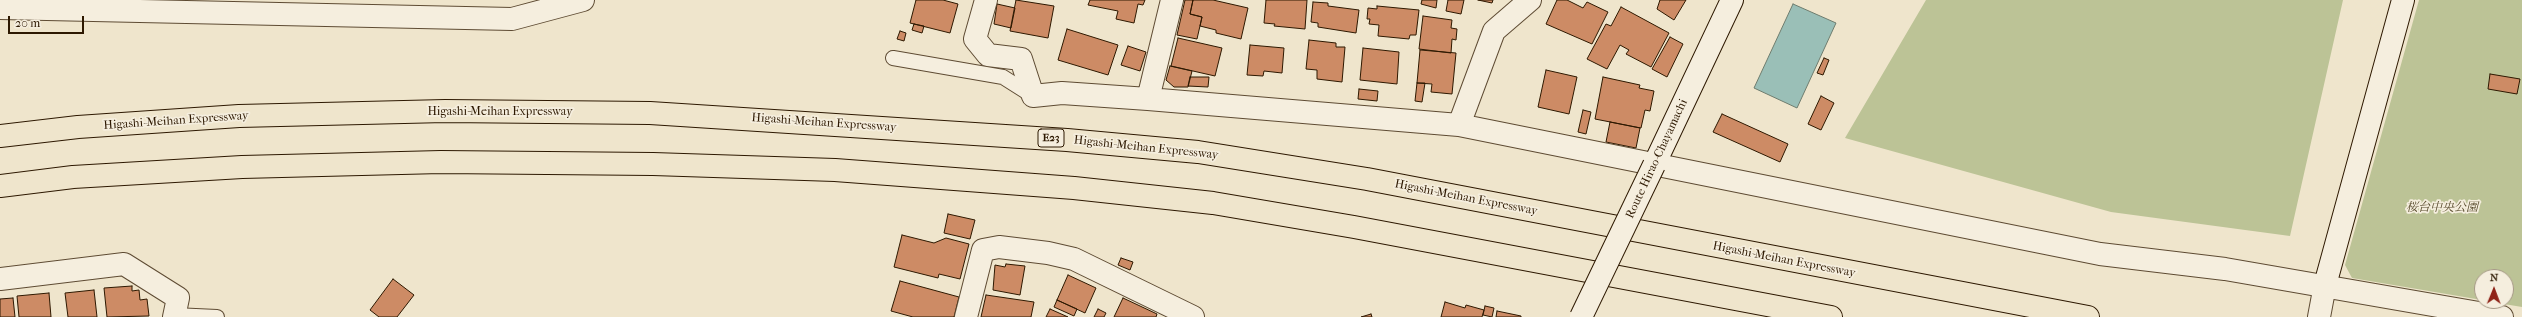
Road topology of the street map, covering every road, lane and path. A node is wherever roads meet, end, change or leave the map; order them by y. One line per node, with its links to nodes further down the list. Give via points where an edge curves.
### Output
1 (583, 0): 7 (street, via 512,19)
2 (986, 0): 9 (street, via 975,39 988,55 1021,59)
3 (1172, 0): 10 (street)
4 (1530, 0): 11 (street, via 1494,31)
5 (1732, 0): 13 (street, Route Hirao-Chayamachi)
6 (2403, 0): 16 (street)
7 (0, 8)
8 (893, 58): 9 (lane, via 1003,77)
9 (1033, 96): 10 (street, via 1062,93)
10 (1148, 99): 11 (street)
11 (1459, 124): 13 (street)
12 (0, 136): 23 (highway, Higashi-Meihan Expressway / E23, via 78,127 240,116 445,111 650,113 1067,140 1198,152 1367,179)
13 (1654, 165): 16 (street, via 2100,254 2225,269); 21 (street, Route Hirao-Chayamachi, bridge)
14 (0, 186): 22 (highway, via 73,177 242,167 441,162 654,164 850,171 1074,188 1213,203)
15 (0, 279): 17 (street, via 124,264 178,298)
16 (2322, 302): 24 (street)
17 (174, 316): 18 (lane)
18 (217, 317)
19 (966, 317): 20 (street, via 983,250 999,247 1074,259)
20 (1192, 317)
21 (1581, 317)
22 (1831, 317)
23 (2088, 317)
24 (2502, 317)

